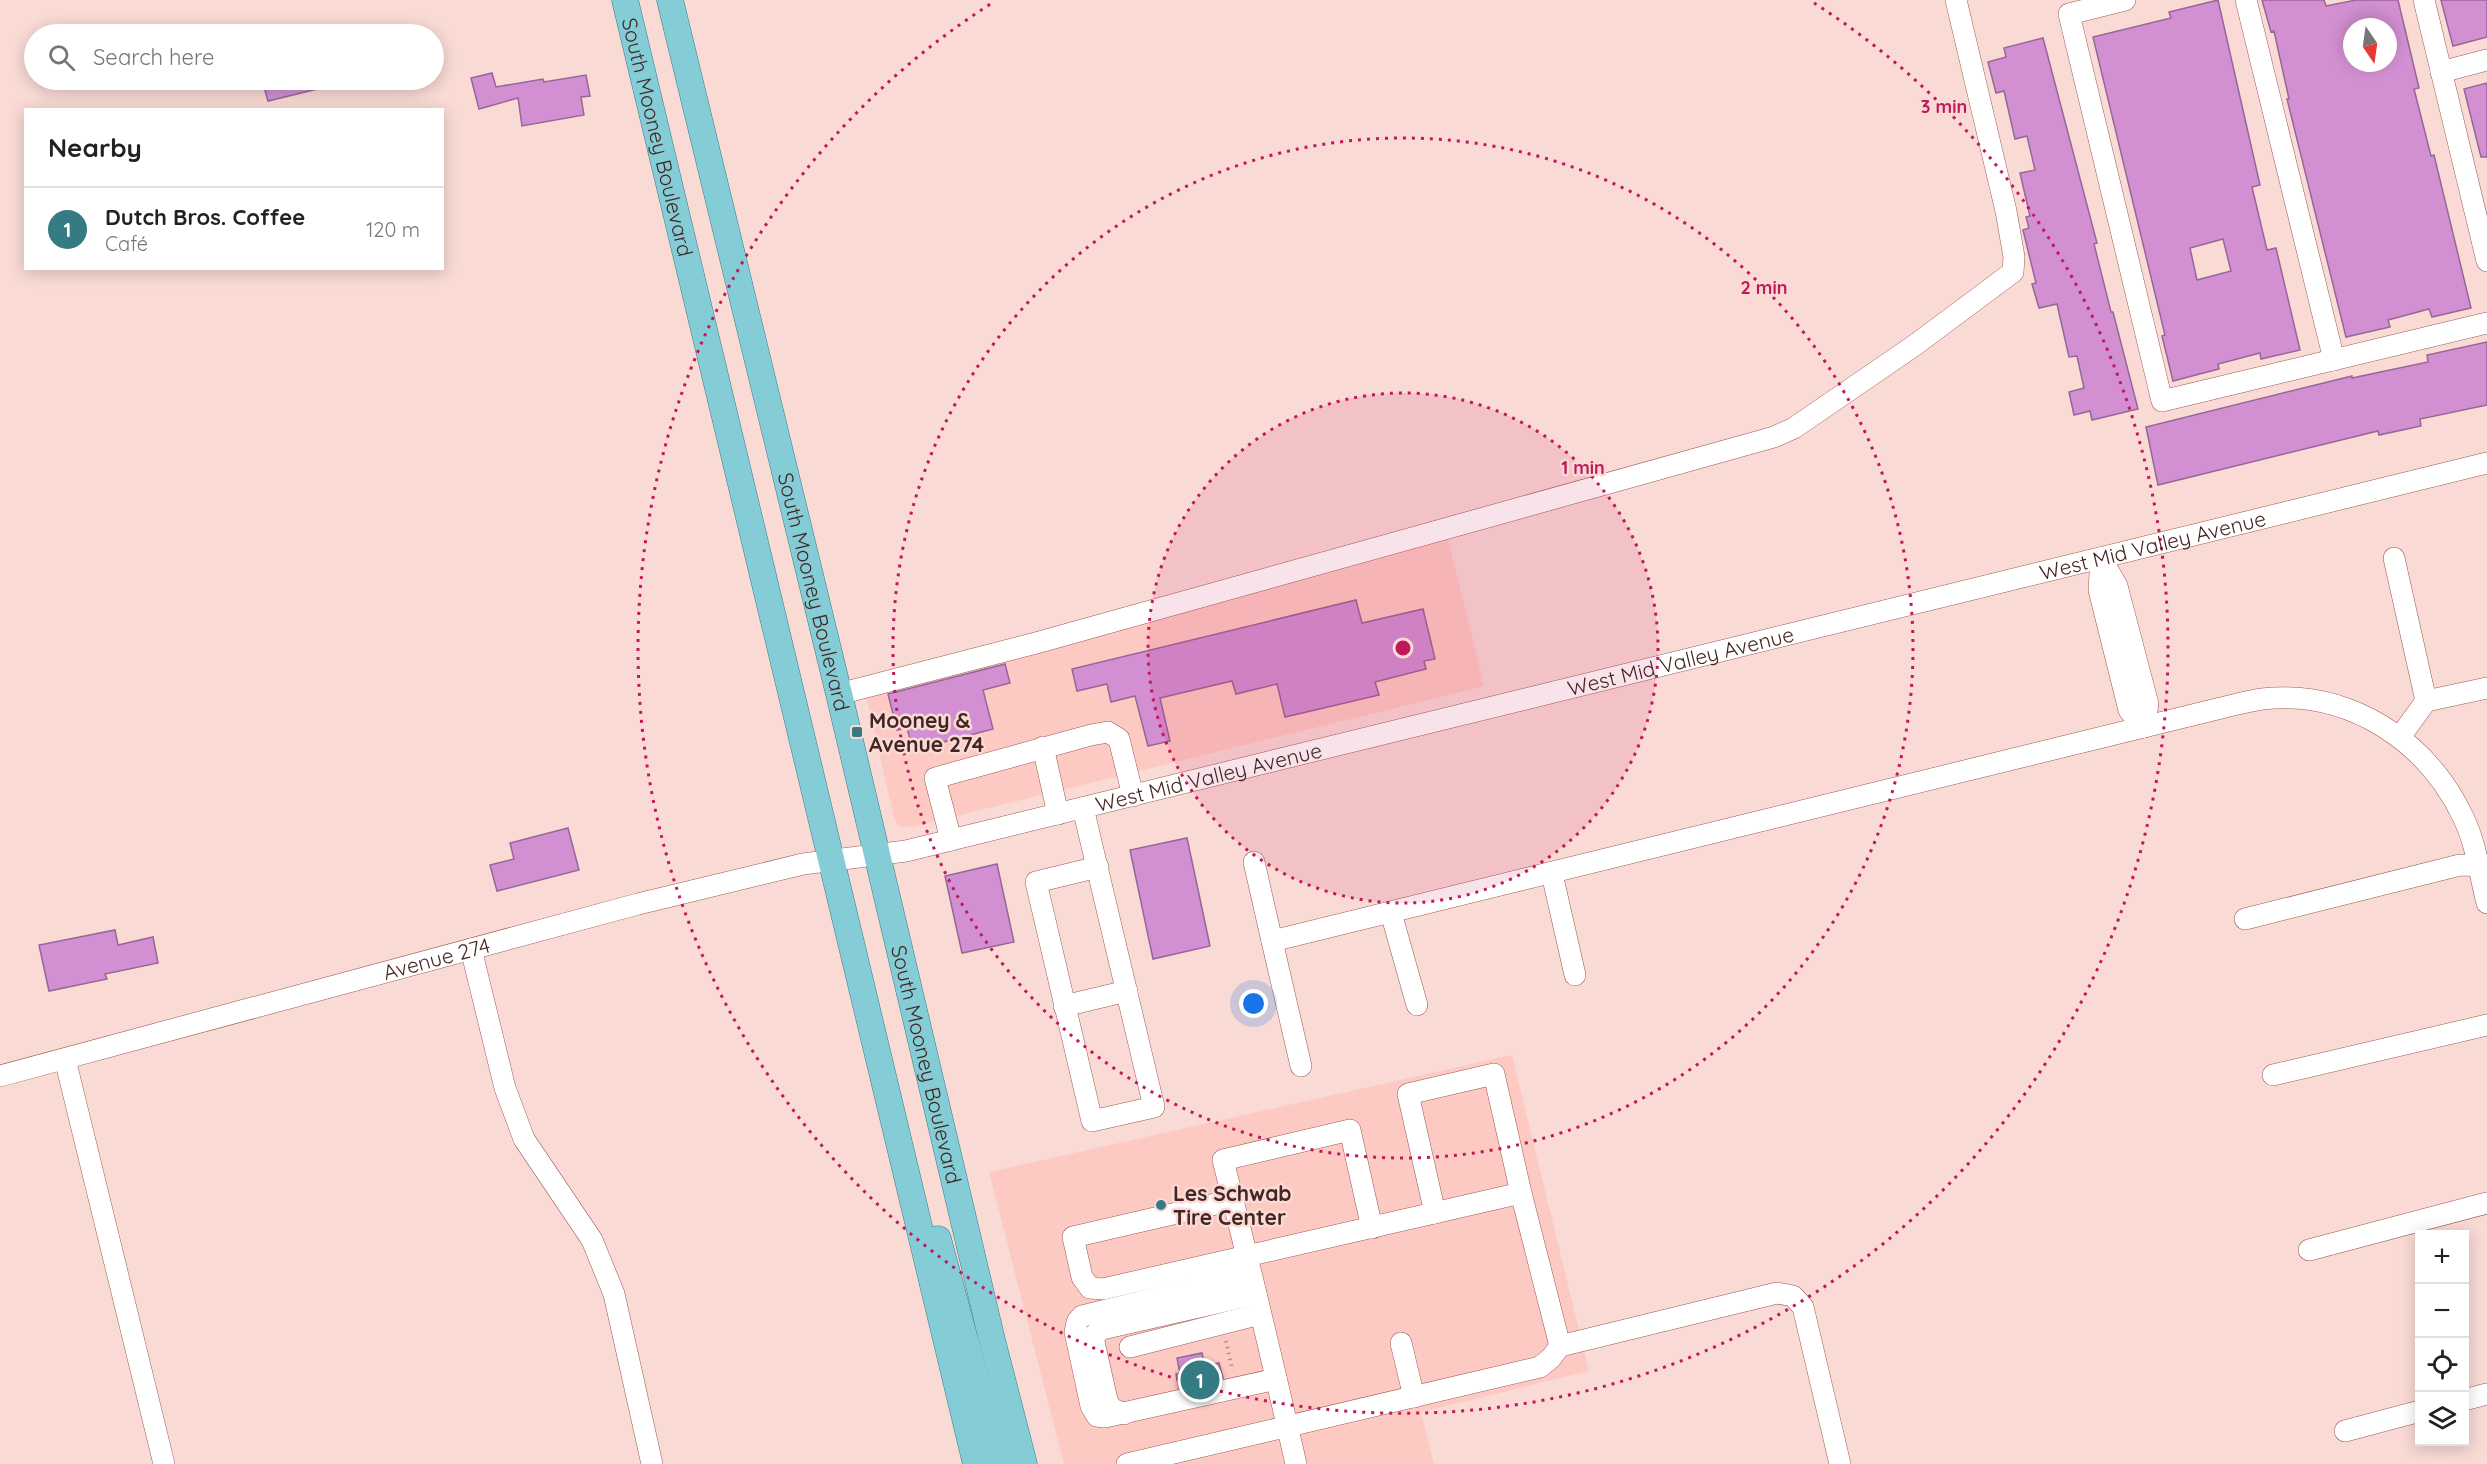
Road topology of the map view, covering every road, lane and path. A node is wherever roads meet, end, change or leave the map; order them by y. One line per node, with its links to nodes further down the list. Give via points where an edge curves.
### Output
1 (625, 0): 26 (main road, South Mooney Boulevard)
2 (670, 0): 16 (main road, South Mooney Boulevard)
3 (1956, 0): 16 (street, via 2006,212 2013,272 1794,428 1752,444)
4 (2125, 0): 11 (street, via 2069,14 2162,401)
5 (2246, 0): 11 (street)
6 (2424, 0): 8 (street)
7 (2487, 60): 8 (street)
8 (2441, 72): 9 (street)
9 (2487, 261)
10 (2487, 323): 11 (street)
11 (2334, 360)
12 (2487, 463): 13 (street, West Mid Valley Avenue)
13 (2101, 558): 18 (street, via 2099,590 2128,710); 21 (street, West Mid Valley Avenue)
14 (2394, 558): 17 (street)
15 (2487, 688): 17 (street)
16 (839, 694): 25 (main road, South Mooney Boulevard)
17 (2426, 701): 19 (street)
18 (2144, 727): 19 (street, via 2262,699 2296,699 2329,703 2364,715); 30 (street)
19 (2400, 737): 28 (street, via 2448,788)
20 (1043, 747): 21 (street, via 1108,732 1115,735); 23 (street); 24 (street, via 935,778)
21 (1133, 796): 22 (street, West Mid Valley Avenue)
22 (1083, 808): 23 (street, West Mid Valley Avenue); 29 (street)
23 (1058, 814): 24 (street, West Mid Valley Avenue)
24 (951, 840): 25 (street, West Mid Valley Avenue)
25 (876, 855): 26 (street, Avenue 274); 68 (main road, South Mooney Boulevard)
26 (831, 860): 35 (street, Avenue 274, via 650,901); 45 (main road, South Mooney Boulevard)
27 (1254, 862): 34 (street)
28 (2482, 865): 31 (street); 33 (street, via 2460,865)
29 (1098, 867): 37 (street); 39 (street, via 1036,882)
30 (1552, 874): 32 (street); 36 (street)
31 (2487, 903)
32 (1391, 913): 34 (street); 38 (street)
33 (2245, 919)
34 (1272, 941): 42 (street)
35 (471, 949): 41 (street, Avenue 274); 65 (street, via 505,1088 524,1139 592,1240 614,1294)
36 (1575, 975)
37 (1127, 991): 39 (street); 39 (street, via 1154,1107 1092,1121)
38 (1417, 1005)
39 (1064, 1006)
40 (2487, 1025): 43 (street)
41 (64, 1059): 44 (street, Avenue 274); 64 (street)
42 (1301, 1066)
43 (2273, 1075)
44 (0, 1076)
45 (911, 1192): 66 (main road, South Mooney Boulevard); 67 (main road, via 934,1229 947,1267 990,1433)
46 (1521, 1193): 49 (street); 49 (street, via 1494,1074 1484,1076 1408,1094); 55 (street)
47 (1233, 1200): 50 (street, via 1223,1160 1350,1130); 52 (street); 52 (street, via 1073,1237 1082,1277 1090,1288 1102,1289)
48 (2487, 1203): 51 (street)
49 (1435, 1213): 50 (street)
50 (1372, 1228): 52 (street)
51 (2309, 1250)
52 (1254, 1285): 53 (street); 57 (street); 57 (street, via 1101,1329 1094,1342 1107,1400 1111,1408 1124,1414)
53 (1223, 1324): 56 (street); 57 (path, via 1234,1380 1257,1374)
54 (1401, 1343): 59 (street)
55 (1560, 1346): 59 (street, via 1540,1367); 71 (street, via 1777,1293 1793,1296 1803,1307)
56 (1130, 1347)
57 (1267, 1381): 62 (street)
58 (2487, 1394): 60 (street)
59 (1414, 1397): 62 (street)
60 (2469, 1399)
61 (2415, 1413): 63 (street)
62 (1288, 1427): 69 (street); 70 (street)
63 (2345, 1431)
64 (165, 1464)
65 (652, 1464)
66 (976, 1464)
67 (1002, 1464)
68 (1024, 1464)
69 (1127, 1464)
70 (1296, 1464)
71 (1840, 1464)

